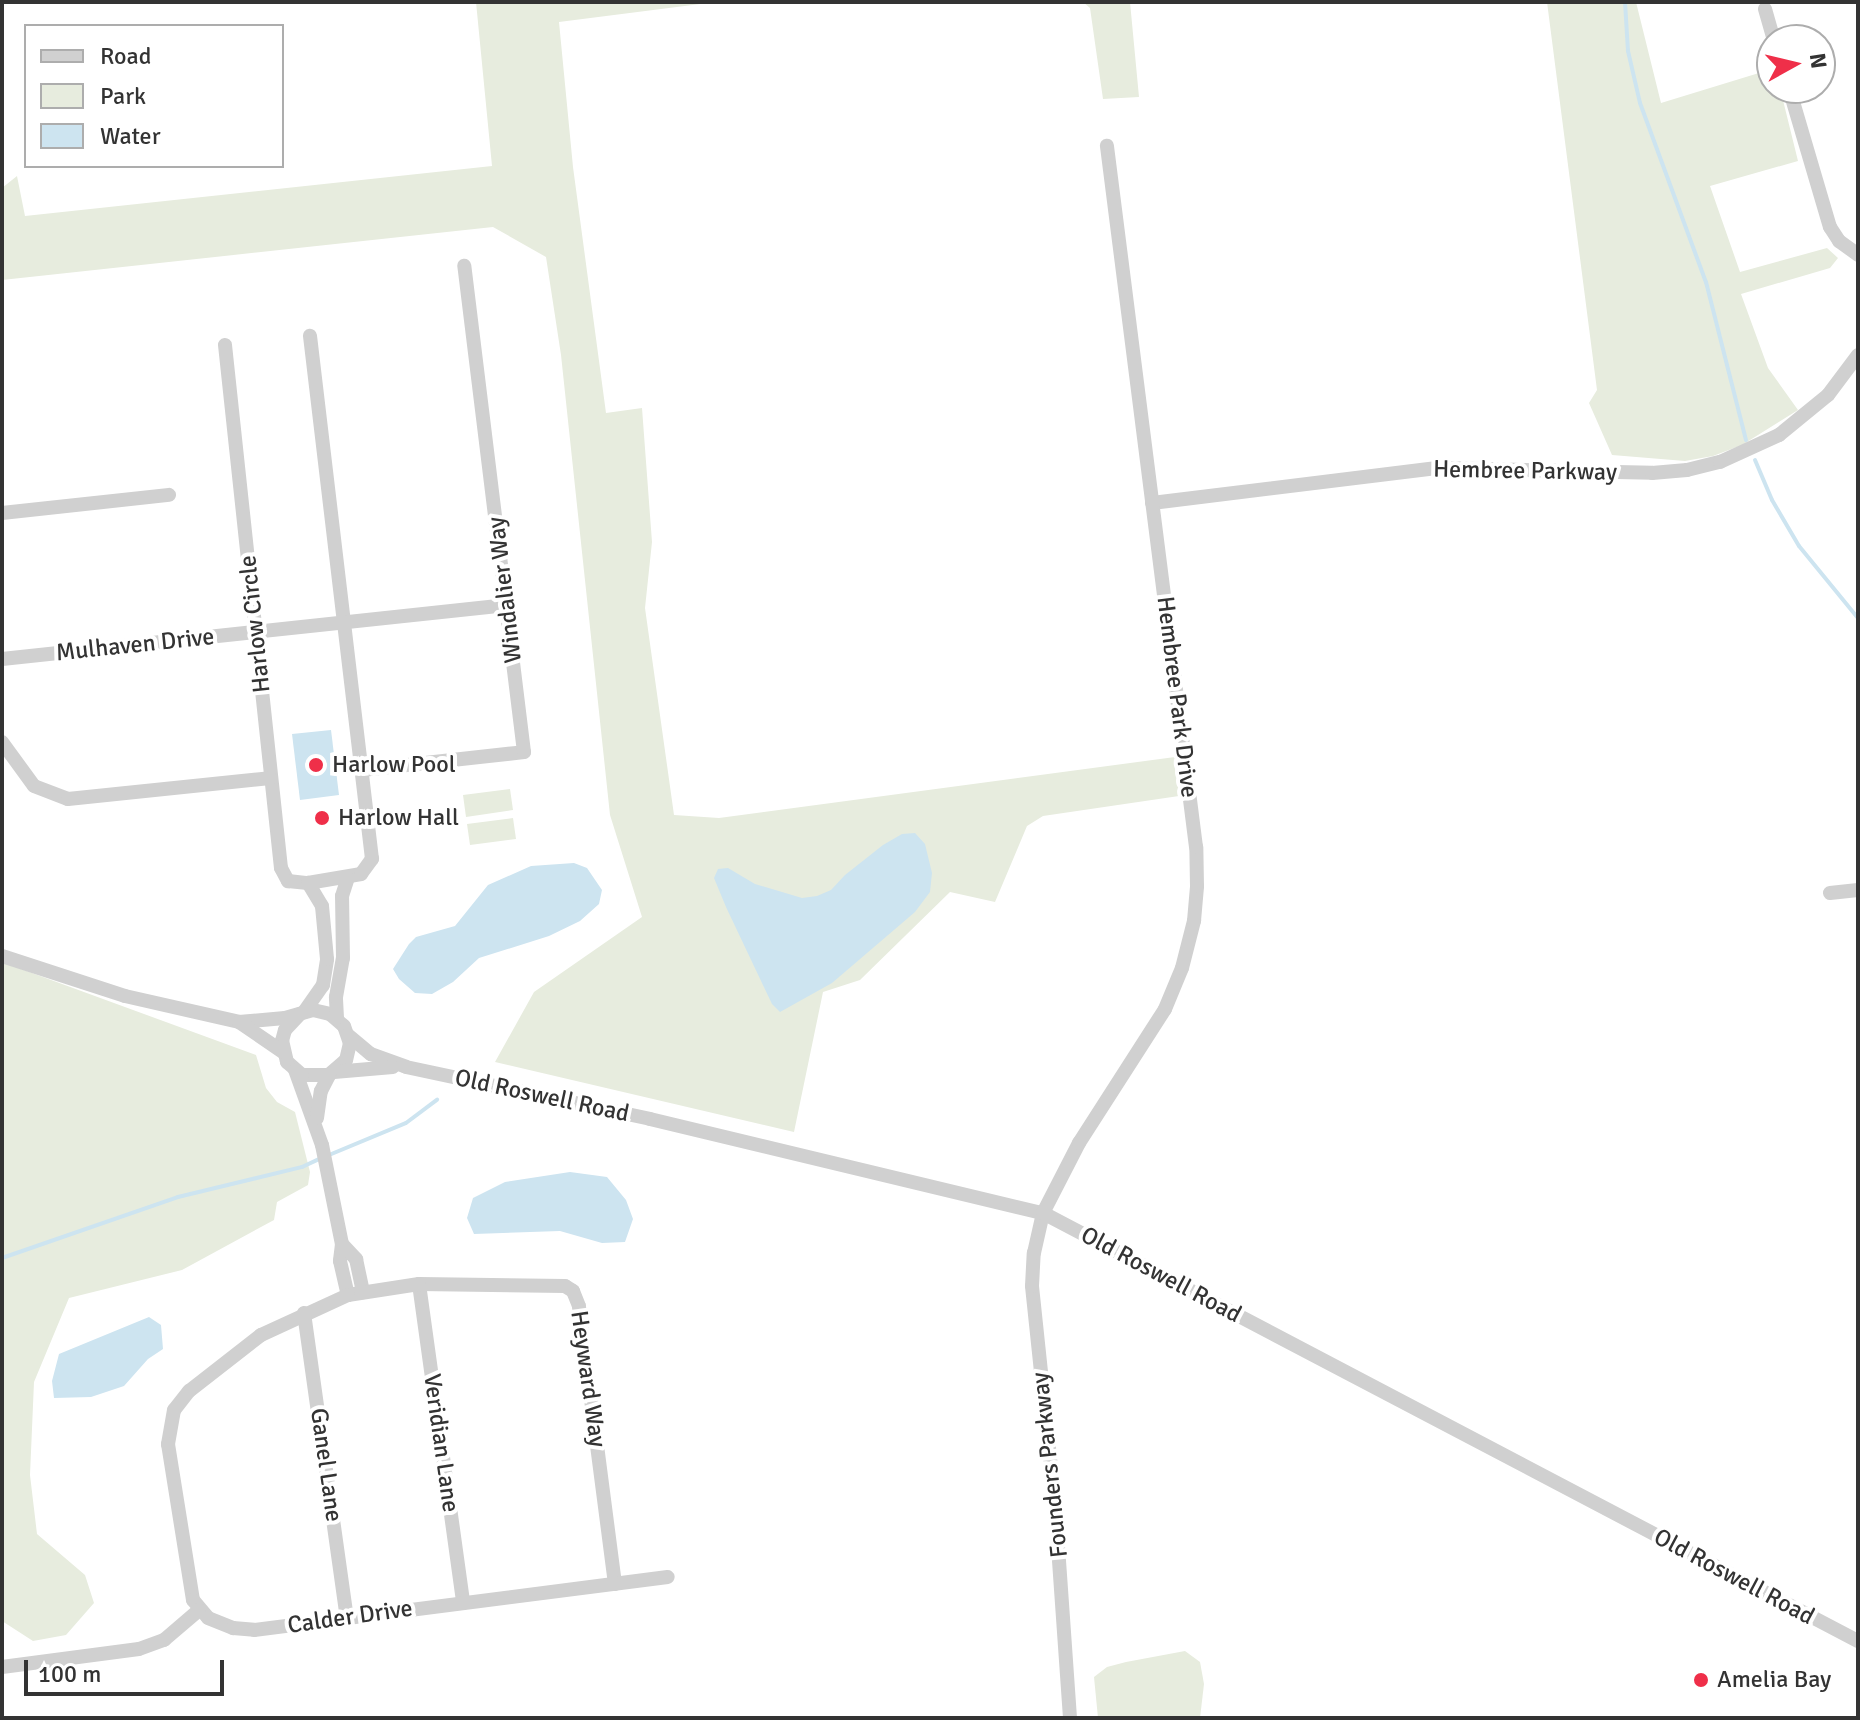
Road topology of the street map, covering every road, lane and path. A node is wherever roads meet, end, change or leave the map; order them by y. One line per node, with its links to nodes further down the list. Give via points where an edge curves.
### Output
1 (1765, 9): 2 (street)
2 (1769, 24)
3 (1794, 104): 5 (street, via 1830,227)
4 (1107, 146): 11 (street, Hembree Park Drive)
5 (1858, 255)
6 (464, 266): 13 (street, Windalier Way)
7 (310, 336): 14 (street)
8 (225, 345): 15 (street, Harlow Circle)
9 (1858, 355): 11 (street, Hembree Parkway, via 1828,395 1779,435 1720,462 1687,470 1439,468)
10 (169, 495): 12 (street)
11 (1152, 503): 34 (street, Hembree Park Drive, via 1196,847 1194,921 1165,1009 1079,1143)
12 (2, 513)
13 (507, 605): 14 (street, Mulhaven Drive); 18 (street, Windalier Way, via 524,752)
14 (344, 623): 15 (street, Mulhaven Drive); 18 (street)
15 (256, 632): 16 (street, Mulhaven Drive); 19 (street, Harlow Circle)
16 (2, 659)
17 (2, 742): 19 (street, via 34,786 59,798)
18 (362, 770): 20 (street, via 372,859 366,871)
19 (270, 778): 21 (street, Harlow Circle, via 281,868 288,881)
20 (348, 878): 21 (street); 26 (street, via 342,896)
21 (308, 883): 25 (street, via 322,906 327,959 323,985)
22 (1858, 890): 23 (street)
23 (1830, 893)
24 (2, 956): 27 (street, via 125,996)
25 (302, 1013): 26 (street, via 322,1011); 27 (street); 29 (street, via 285,1030)
26 (337, 1018): 28 (street, Old Roswell Road)
27 (239, 1022): 29 (street)
28 (348, 1035): 30 (street, Old Roswell Road, via 371,1054); 32 (street, via 346,1060)
29 (283, 1052): 31 (street)
30 (406, 1067): 32 (street, Old Roswell Road); 34 (street, Old Roswell Road)
31 (295, 1070): 32 (street, Old Roswell Road, via 311,1078); 33 (street)
32 (332, 1074): 33 (street, via 321,1091)
33 (316, 1122): 36 (street, via 342,1244 356,1259)
34 (1043, 1213): 43 (street, Old Roswell Road); 45 (street, Founders Parkway, via 1032,1286)
35 (419, 1284): 36 (street, Heyward Way); 39 (street, Heyward Way, via 557,1283 573,1291); 40 (street, Veridian Lane)
36 (355, 1293): 37 (street, Heyward Way)
37 (304, 1313): 41 (street, Heyward Way, via 234,1355 189,1391 170,1420 168,1444 189,1588); 42 (street, Ganel Lane)
38 (668, 1577): 39 (street, Calder Drive)
39 (615, 1584): 40 (street, Calder Drive)
40 (463, 1603): 42 (street, Calder Drive)
41 (199, 1610): 42 (street, Calder Drive, via 245,1631); 44 (street, via 164,1640 139,1649)
42 (347, 1618)
43 (1858, 1641)
44 (2, 1667)
45 (1070, 1718)

